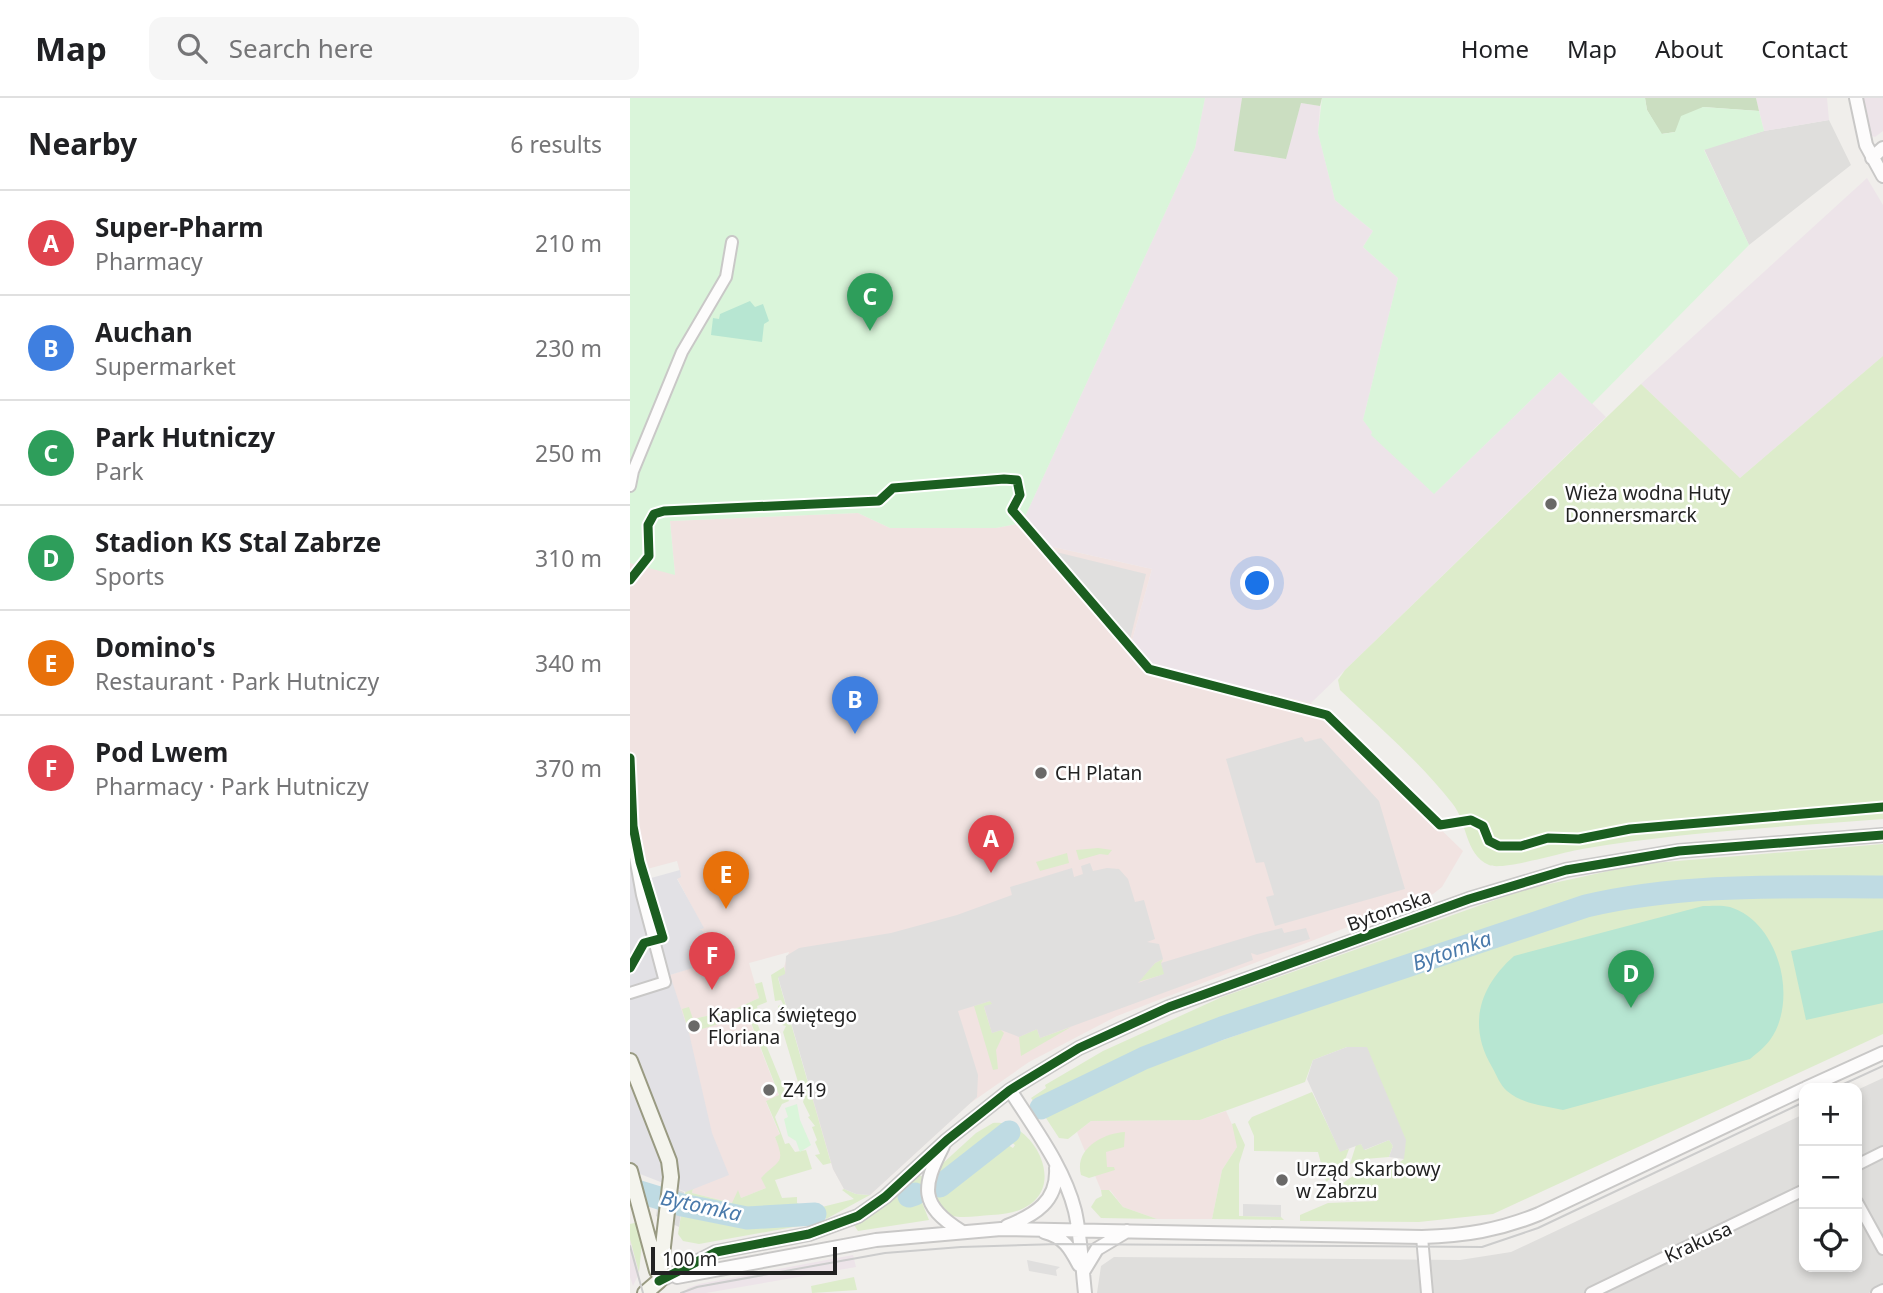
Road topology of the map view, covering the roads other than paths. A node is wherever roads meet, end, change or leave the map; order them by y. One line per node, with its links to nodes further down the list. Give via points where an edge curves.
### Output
1 (1856, 98): 3 (street, via 1860,127)
2 (1883, 148): 3 (street)
3 (1872, 158): 4 (street)
4 (1883, 176)
5 (732, 242): 6 (street, via 726,277 682,352)
6 (630, 486)
7 (630, 830): 9 (street, via 665,982)
8 (1883, 835): 13 (street, Bytomska, via 1639,856 1528,880 1169,1007 1067,1054)
9 (630, 993)
10 (1883, 1053): 12 (street)
11 (630, 1061): 29 (main road, via 669,1161 671,1187)
12 (1821, 1083)
13 (1010, 1090): 15 (street, Bytomska); 18 (street)
14 (1799, 1093): 26 (street, via 1511,1226)
15 (947, 1140): 25 (street, Bytomska, via 930,1174 928,1198 940,1216); 29 (street, via 885,1197 843,1223 716,1252)
16 (1883, 1152): 17 (street)
17 (1862, 1162)
18 (1056, 1164): 22 (street, via 1056,1180 1046,1202 1028,1217); 23 (street)
19 (630, 1171): 29 (main road)
20 (1799, 1193): 34 (street, Krakusa)
21 (1861, 1209): 27 (street)
22 (1002, 1228): 23 (street); 25 (street); 28 (street, via 1058,1236)
23 (1078, 1228): 24 (street); 28 (street)
24 (1130, 1230): 26 (street); 28 (street, via 1097,1250)
25 (961, 1231): 29 (street, via 876,1240)
26 (1422, 1237): 33 (street)
27 (1883, 1249)
28 (1083, 1272): 32 (street)
29 (659, 1287): 31 (main road)
30 (1883, 1290): 35 (street)
31 (645, 1293)
32 (1085, 1293)
33 (1427, 1293)
34 (1591, 1293)
35 (1877, 1293)

